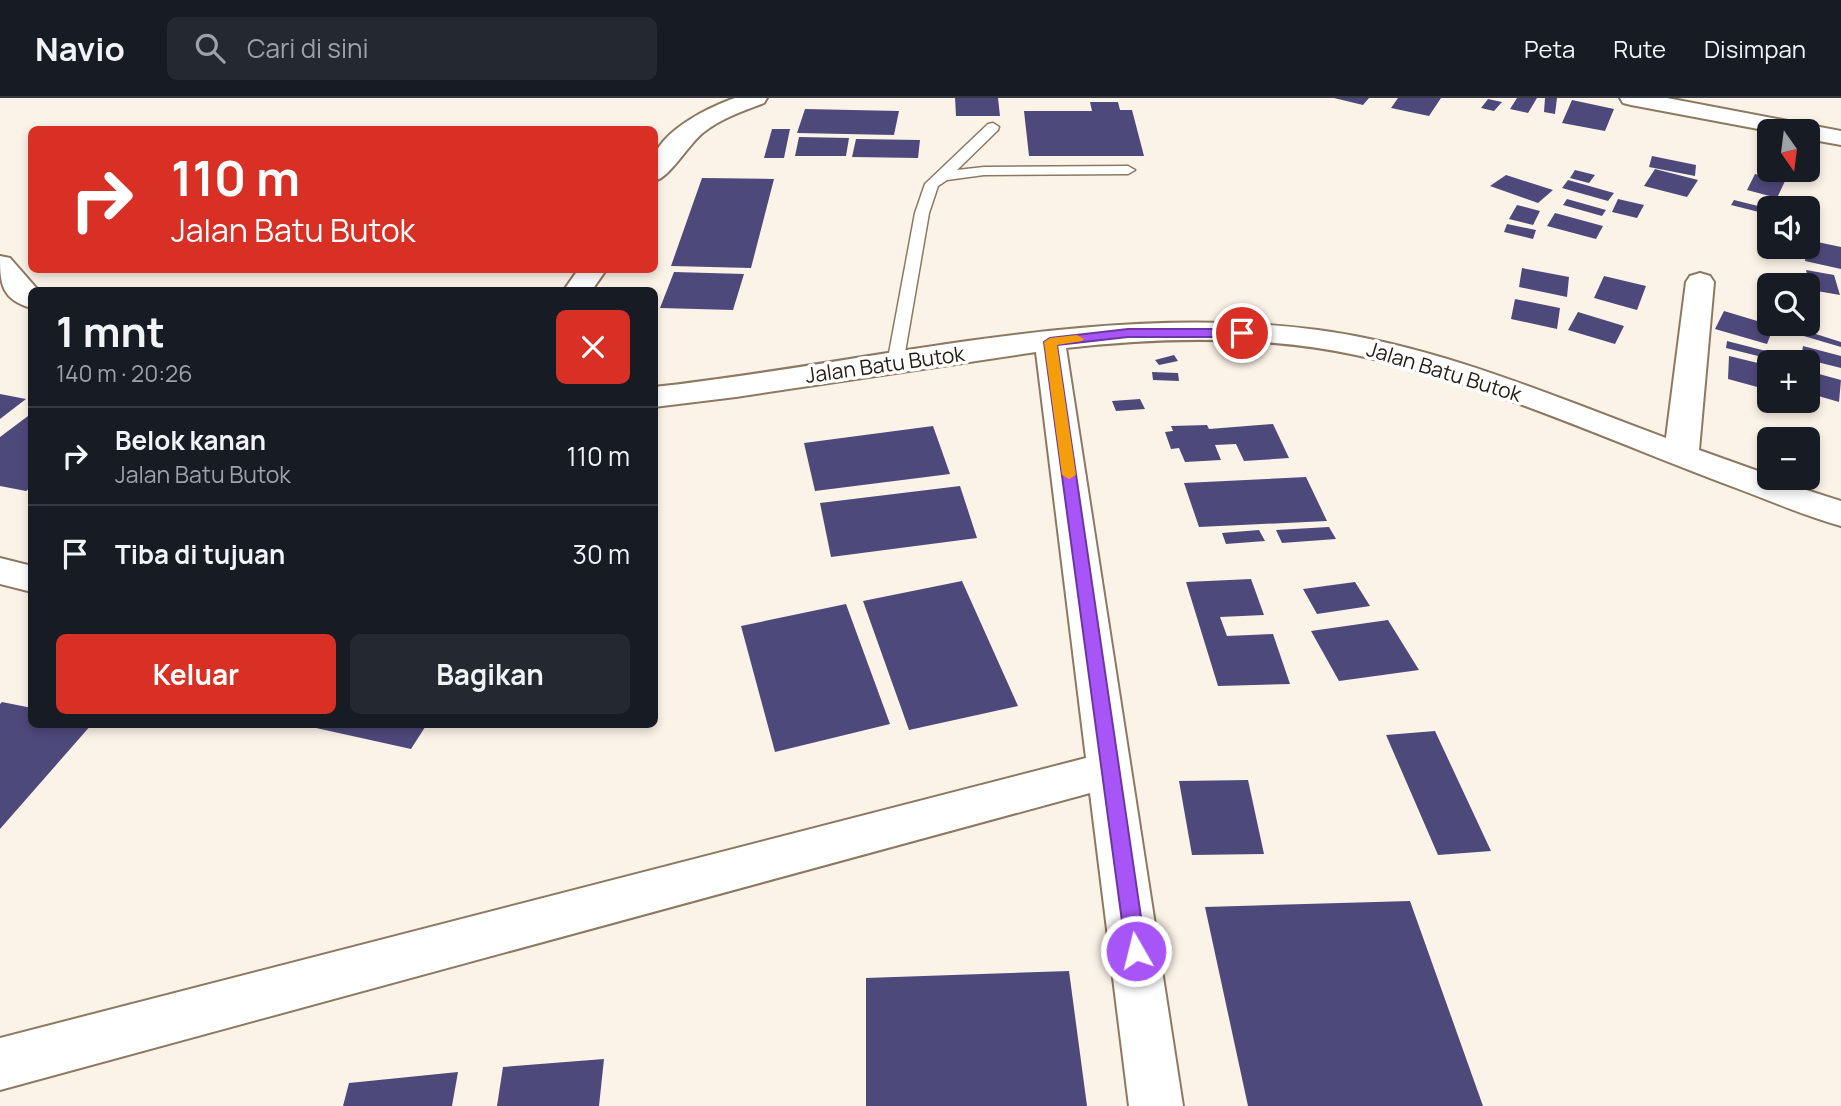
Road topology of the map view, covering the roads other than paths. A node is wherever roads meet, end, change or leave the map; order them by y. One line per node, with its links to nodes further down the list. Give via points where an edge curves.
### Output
1 (756, 98): 7 (street, via 692,127)
2 (1631, 98): 3 (street)
3 (1757, 122)
4 (993, 127): 9 (lane)
5 (1820, 134): 6 (street)
6 (1841, 138)
7 (658, 168)
8 (1128, 170): 9 (lane, via 984,171)
9 (943, 176): 14 (lane, via 932,184 922,213)
10 (0, 264): 12 (street)
11 (1700, 282): 16 (street)
12 (28, 297)
13 (1050, 342): 14 (street, Jalan Batu Butok); 16 (street, Jalan Batu Butok, via 1128,333 1242,333 1384,351 1482,380); 20 (street)
14 (895, 364): 15 (street, Jalan Batu Butok)
15 (658, 397)
16 (1681, 456): 17 (street, Jalan Batu Butok)
17 (1841, 514)
18 (0, 571): 19 (street)
19 (28, 578)
20 (1111, 769): 21 (street); 22 (street)
21 (0, 1064)
22 (1157, 1106)

